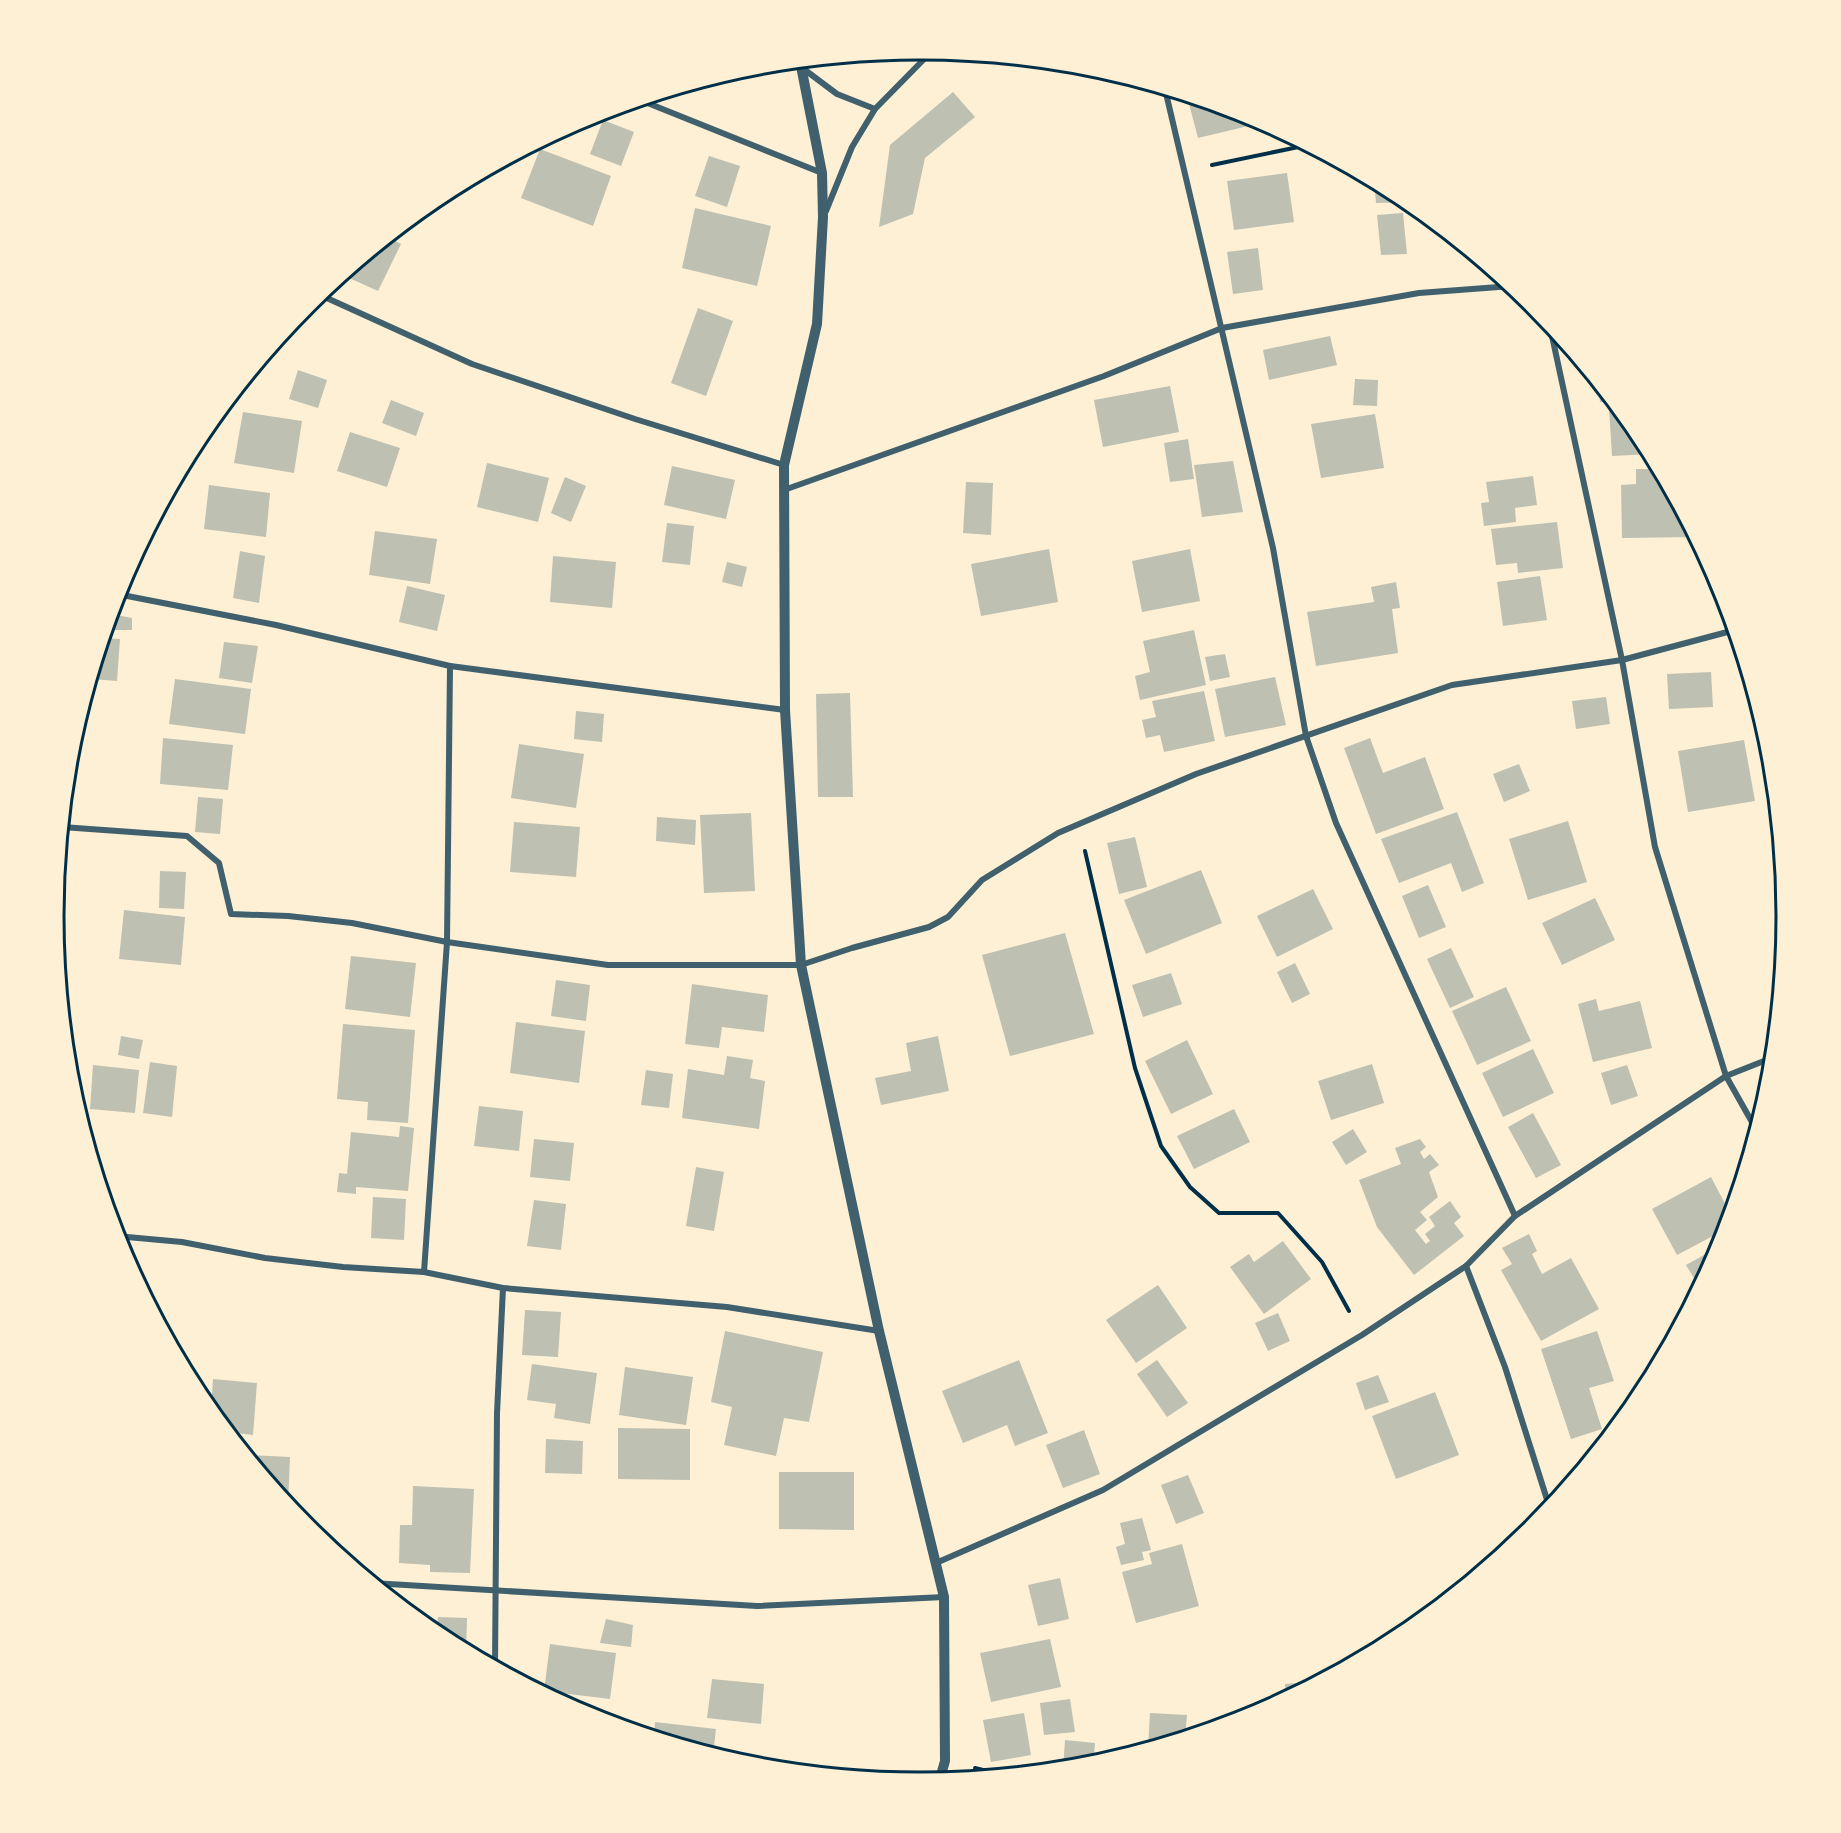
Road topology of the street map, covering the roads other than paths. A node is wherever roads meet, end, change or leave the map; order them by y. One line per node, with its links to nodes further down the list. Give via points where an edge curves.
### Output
1 (923, 60): 6 (street)
2 (801, 68): 7 (street)
3 (805, 68): 6 (street, via 837,94)
4 (1167, 96): 11 (street)
5 (649, 104): 7 (street)
6 (875, 109): 8 (street, via 852,147)
7 (822, 173): 8 (street)
8 (823, 218): 13 (street, via 817,324)
9 (1500, 287): 11 (street, via 1419,293)
10 (328, 299): 13 (street, via 472,364)
11 (1221, 328): 14 (street, via 1104,376); 20 (street, via 1273,548)
12 (1552, 339): 17 (street)
13 (784, 465): 14 (street)
14 (784, 490): 19 (street)
15 (126, 596): 18 (street, via 276,625)
16 (1728, 632): 17 (street)
17 (1622, 660): 20 (street, via 1452,685); 25 (street, via 1655,847)
18 (450, 666): 19 (street); 22 (street)
19 (785, 710): 23 (street)
20 (1306, 736): 23 (street, via 1196,774 1058,833 982,880 948,917 929,927); 27 (street, via 1336,823)
21 (69, 828): 22 (street, via 187,836 219,863 231,914 352,923)
22 (447, 942): 23 (street, via 608,965); 30 (street)
23 (801, 965): 32 (street)
24 (1765, 1061): 25 (street)
25 (1726, 1076): 26 (street); 27 (street)
26 (1752, 1122)
27 (1515, 1216): 29 (street)
28 (126, 1237): 30 (street, via 182,1242 287,1261)
29 (1466, 1266): 33 (street, via 1505,1367); 34 (street, via 1362,1335 1103,1490)
30 (423, 1272): 31 (street)
31 (503, 1288): 32 (street, via 726,1307); 36 (street)
32 (879, 1331): 34 (street)
33 (1547, 1499)
34 (936, 1563): 37 (street)
35 (384, 1584): 36 (street)
36 (494, 1591): 37 (street, via 757,1606); 38 (street)
37 (944, 1597): 39 (street, via 945,1761)
38 (495, 1660)
39 (942, 1772)

